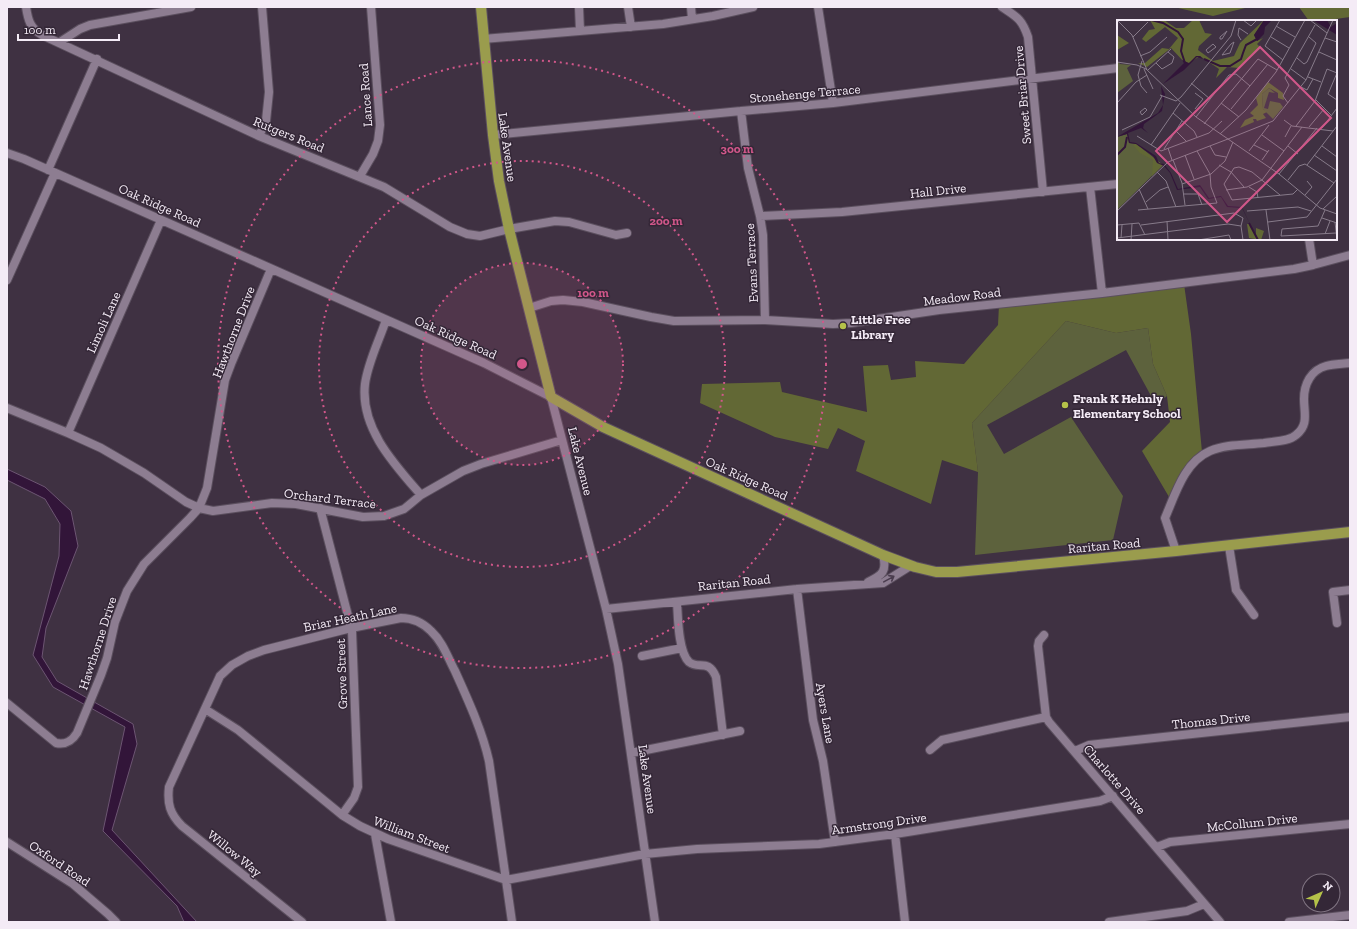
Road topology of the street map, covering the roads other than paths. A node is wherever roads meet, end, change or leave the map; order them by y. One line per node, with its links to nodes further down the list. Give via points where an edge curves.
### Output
1 (26, 7): 16 (street, Rutgers Road, via 32,28)
2 (191, 7): 16 (street, via 90,25)
3 (262, 7): 23 (street, via 270,92 266,121)
4 (371, 7): 26 (street, Lance Road, via 380,125 373,154)
5 (481, 7): 15 (main road, Lake Avenue)
6 (579, 7): 14 (street)
7 (628, 7): 13 (street)
8 (691, 7): 12 (street)
9 (753, 7): 12 (street)
10 (818, 7): 20 (street)
11 (1002, 7): 19 (street, Sweet Briar Drive, via 1021,20 1025,28)
12 (692, 19): 13 (street)
13 (631, 26): 14 (street)
14 (580, 31): 15 (street)
15 (483, 39): 22 (main road, Lake Avenue)
16 (60, 42): 17 (street, Rutgers Road)
17 (97, 60): 23 (street, Rutgers Road); 25 (street)
18 (1117, 68): 19 (street, Stonehenge Terrace)
19 (1032, 79): 20 (street, Stonehenge Terrace); 29 (street, Sweet Briar Drive)
20 (833, 103): 21 (street, Stonehenge Terrace)
21 (741, 110): 22 (street, Stonehenge Terrace); 30 (street, Evans Terrace, via 748,168)
22 (493, 135): 32 (main road, Lake Avenue)
23 (259, 136): 26 (street, Rutgers Road)
24 (7, 153): 25 (street, Oak Ridge Road)
25 (52, 172): 31 (street, Oak Ridge Road); 38 (street)
26 (360, 176): 32 (street, Rutgers Road, via 467,234 480,236)
27 (1117, 184): 28 (street, Hall Drive)
28 (1090, 187): 29 (street, Hall Drive); 39 (street)
29 (1043, 192): 30 (street, Hall Drive, via 842,212)
30 (760, 216): 42 (street, Evans Terrace, via 763,235)
31 (161, 220): 37 (street, Oak Ridge Road); 46 (street, Limoli Lane)
32 (509, 229): 33 (street, Rutgers Road, via 555,221 616,234); 40 (main road, Lake Avenue)
33 (627, 233)
34 (1310, 240): 36 (street)
35 (1350, 255): 36 (street, Meadow Road)
36 (1314, 265): 39 (street, Meadow Road)
37 (270, 269): 41 (street, Oak Ridge Road); 49 (street, Hawthorne Drive, via 226,380 206,488)
38 (7, 280)
39 (1102, 293): 42 (street, Meadow Road, via 939,310 851,323)
40 (529, 308): 42 (street, Meadow Road, via 563,300 674,321); 44 (main road, Lake Avenue)
41 (386, 320): 44 (street, Oak Ridge Road, via 496,369); 48 (street, via 366,383 366,412 382,445)
42 (765, 320)
43 (1350, 363): 53 (street, via 1325,366 1310,377 1304,399 1304,426 1296,436 1278,441 1225,447 1197,459 1187,471 1165,518)
44 (551, 397): 47 (street, Lake Avenue); 54 (main road, Oak Ridge Road, via 603,427)
45 (7, 408): 46 (street, Orchard Terrace)
46 (68, 433): 49 (street, Orchard Terrace, via 101,448)
47 (562, 440): 48 (street, Orchard Terrace, via 475,466); 60 (street, Lake Avenue)
48 (421, 495): 50 (street, Orchard Terrace, via 404,509 391,515 377,517 363,517)
49 (199, 508): 50 (street, Orchard Terrace, via 213,511 272,503); 67 (street, Hawthorne Drive, via 144,564 127,592 115,622 107,658 75,737 69,742 60,743 52,740)
50 (320, 508): 63 (street, Grove Street)
51 (1350, 532): 52 (main road, Raritan Road)
52 (1229, 546): 53 (main road, Raritan Road); 61 (street, via 1236,590)
53 (1176, 551): 55 (main road, Raritan Road, via 957,572 936,572)
54 (883, 555): 55 (main road, Oak Ridge Road); 56 (street, Raritan Road, via 884,571)
55 (910, 566): 56 (street, Raritan Road, one-way to 55, via 883,582)
56 (866, 583): 57 (street, Raritan Road)
57 (797, 589): 59 (street, Raritan Road); 83 (street, Ayers Lane, via 813,720 823,761)
58 (1350, 590): 62 (street, via 1333,592)
59 (676, 602): 60 (street, Raritan Road); 65 (street)
60 (606, 609): 75 (street, Lake Avenue, via 618,664)
61 (1254, 615)
62 (1337, 623)
63 (351, 628): 68 (street, Briar Heath Lane, via 248,656 220,676); 78 (street, Grove Street, via 358,787); 86 (street, Briar Heath Lane, via 410,618 432,632 444,648 485,744)
64 (1044, 634): 69 (street, via 1038,646)
65 (682, 648): 66 (street); 72 (street, via 689,662 708,666 716,677)
66 (642, 656)
67 (7, 703)
68 (205, 709): 76 (street, Briar Heath Lane); 78 (street, William Street, via 238,730)
69 (1046, 717): 73 (street, via 942,740); 74 (street, Charlotte Drive)
70 (1350, 717): 74 (street, Thomas Drive, via 1089,745)
71 (740, 731): 72 (street)
72 (723, 735): 75 (street)
73 (930, 750)
74 (1075, 751): 77 (street, Charlotte Drive)
75 (631, 753): 85 (street, Lake Avenue)
76 (168, 792): 90 (street, Willow Way, via 172,814 182,826)
77 (1113, 796): 81 (street, Armstrong Drive, via 1100,801); 84 (street, Charlotte Drive)
78 (342, 815): 80 (street, William Street)
79 (1350, 824): 84 (street, McCollum Drive, via 1170,842)
80 (375, 834): 86 (street, William Street); 91 (street)
81 (894, 834): 83 (street, Armstrong Drive); 94 (street)
82 (7, 842): 89 (street, Oxford Road, via 73,884)
83 (835, 842): 85 (street, Armstrong Drive)
84 (1157, 847): 87 (street, Charlotte Drive)
85 (645, 854): 86 (street, William Street); 93 (street, Lake Avenue)
86 (506, 880): 92 (street, Briar Heath Lane)
87 (1204, 904): 95 (street, via 1187,912); 96 (street, Charlotte Drive)
88 (1350, 915): 97 (street)
89 (116, 922)
90 (302, 922)
91 (391, 922)
92 (512, 922)
93 (655, 922)
94 (905, 922)
95 (1109, 922)
96 (1220, 922)
97 (1289, 922)

